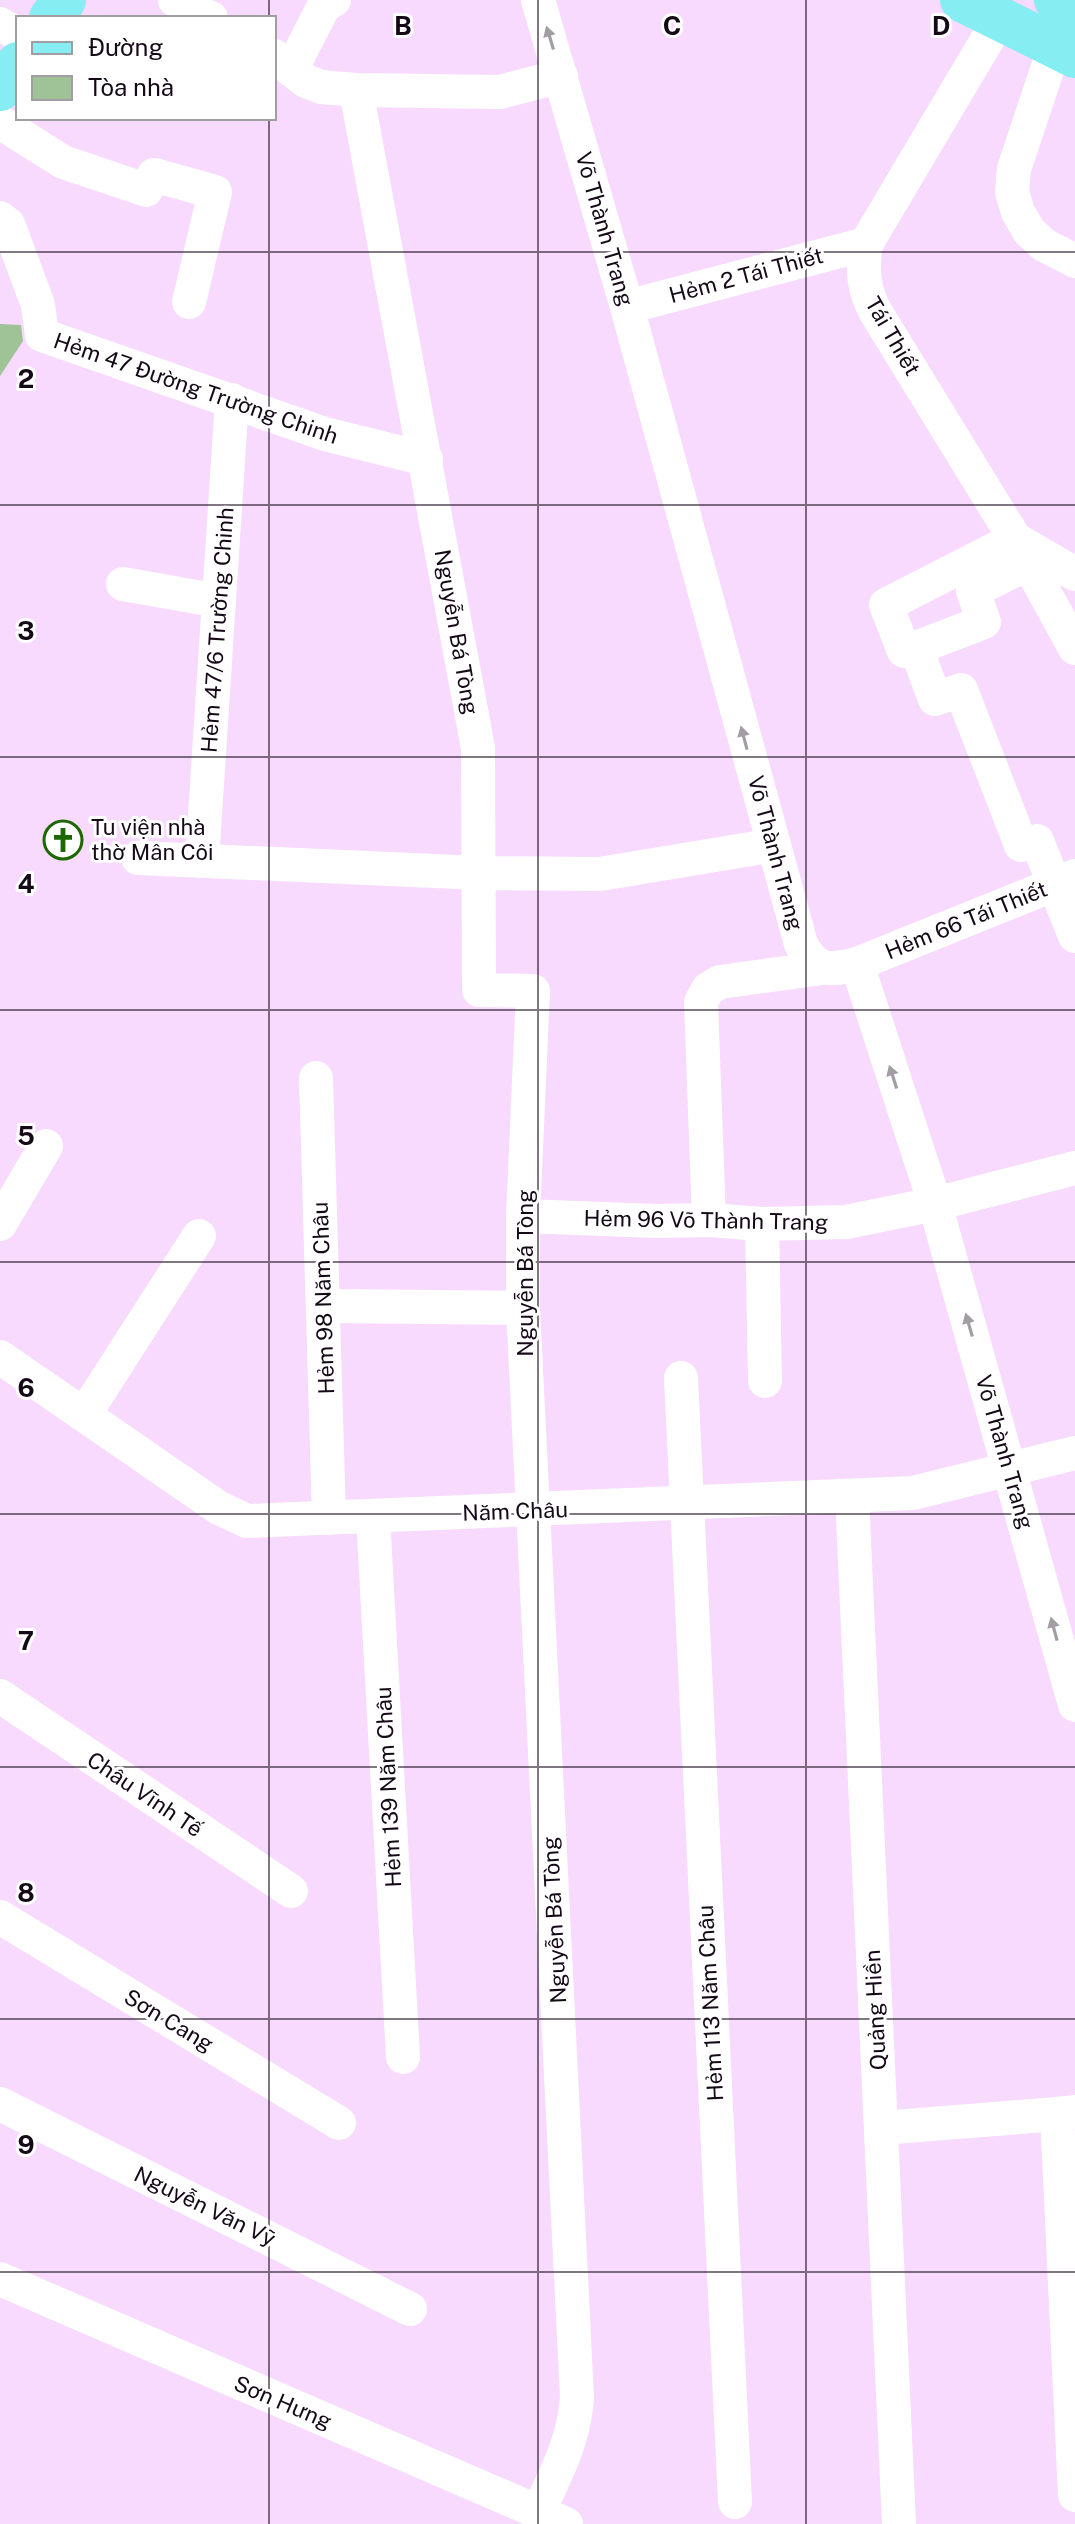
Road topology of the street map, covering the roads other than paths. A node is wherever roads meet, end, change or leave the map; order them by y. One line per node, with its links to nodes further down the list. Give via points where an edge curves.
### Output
1 (334, 0): 6 (street)
2 (538, 0): 8 (street, Võ Thành Trang, one-way to 2)
3 (1056, 0): 5 (main road)
4 (980, 10): 5 (main road); 13 (street, Tái Thiết)
5 (1068, 37): 14 (street, via 1014,169 1012,192 1029,231)
6 (282, 63): 10 (street, via 321,87)
7 (16, 67): 9 (main road)
8 (561, 76): 10 (street, via 500,92); 16 (street, Võ Thành Trang)
9 (0, 89)
10 (356, 90): 18 (street, Nguyễn Bá Tòng)
11 (0, 122): 15 (street, via 63,162 146,190 154,175 215,192)
12 (0, 218): 17 (street, Hẻm 47 Đường Trường Chinh, via 8,224 38,305 42,335)
13 (866, 244): 16 (street, Hẻm 2 Tái Thiết); 19 (street, Tái Thiết, via 868,297)
14 (1075, 261)
15 (189, 302)
16 (627, 307): 25 (street, Võ Thành Trang, one-way to 16)
17 (232, 400): 18 (street, Hẻm 47 Đường Trường Chinh, via 325,434); 22 (street, Hẻm 47/6 Trường Chinh)
18 (426, 459): 28 (street, Nguyễn Bá Tòng, via 478,748)
19 (1022, 551): 20 (street); 23 (street, via 973,591 984,622); 23 (street, via 886,605 904,651); 24 (street, Tái Thiết)
20 (1075, 574)
21 (123, 584): 22 (street)
22 (219, 601): 27 (street, Hẻm 47/6 Trường Chinh)
23 (916, 648): 29 (street, via 935,699 961,690 1021,845 1037,841)
24 (1075, 648)
25 (774, 845): 28 (street, via 600,874); 32 (street, Võ Thành Trang, via 801,944)
26 (138, 858): 27 (street)
27 (202, 861): 28 (street)
28 (480, 873): 37 (street, Nguyễn Bá Tòng, via 479,990 533,991)
29 (1064, 881): 30 (street); 31 (street, Hẻm 66 Tái Thiết)
30 (1075, 936)
31 (857, 964): 32 (street); 36 (street, Võ Thành Trang, one-way to 31)
32 (822, 968): 38 (street, via 720,982 701,1002)
33 (316, 1078): 42 (street, Hẻm 98 Năm Châu)
34 (46, 1146): 39 (street)
35 (1075, 1168): 36 (street, Hẻm 96 Võ Thành Trang)
36 (935, 1204): 40 (street, Hẻm 96 Võ Thành Trang, via 846,1222); 49 (street, Võ Thành Trang, one-way to 36)
37 (523, 1216): 38 (street, Hẻm 96 Võ Thành Trang); 43 (street, Nguyễn Bá Tòng)
38 (709, 1220): 40 (street, Hẻm 96 Võ Thành Trang)
39 (0, 1224)
40 (762, 1224): 46 (street)
41 (199, 1236): 47 (street)
42 (324, 1306): 43 (street); 54 (street, Hẻm 98 Năm Châu)
43 (523, 1308): 52 (street, Nguyễn Bá Tòng)
44 (0, 1357): 47 (street, Năm Châu)
45 (681, 1378): 51 (street, Hẻm 113 Năm Châu)
46 (765, 1381)
47 (84, 1415): 54 (street, Năm Châu, via 231,1516 247,1521)
48 (1075, 1453): 49 (street, Năm Châu)
49 (1011, 1471): 50 (street, Năm Châu, via 913,1493); 56 (street, Võ Thành Trang, one-way to 49)
50 (852, 1497): 51 (street, Năm Châu); 63 (street, Quảng Hiền)
51 (686, 1503): 52 (street, Năm Châu); 67 (street, Hẻm 113 Năm Châu)
52 (534, 1510): 53 (street, Năm Châu); 68 (street, Nguyễn Bá Tòng, via 577,2398)
53 (373, 1517): 54 (street, Năm Châu); 59 (street, Hẻm 139 Năm Châu)
54 (329, 1518)
55 (0, 1696): 57 (street, Châu Vĩnh Tế)
56 (1075, 1705)
57 (291, 1891)
58 (0, 1917): 62 (street, Sơn Cang)
59 (403, 2057)
60 (0, 2104): 65 (street, Nguyễn Văn Vỹ)
61 (1066, 2113): 63 (street); 66 (street)
62 (339, 2123)
63 (881, 2128): 69 (street, Quảng Hiền)
64 (0, 2279): 68 (street, Sơn Hưng)
65 (410, 2309)
66 (1075, 2495)
67 (735, 2502)
68 (552, 2518)
69 (899, 2524)

